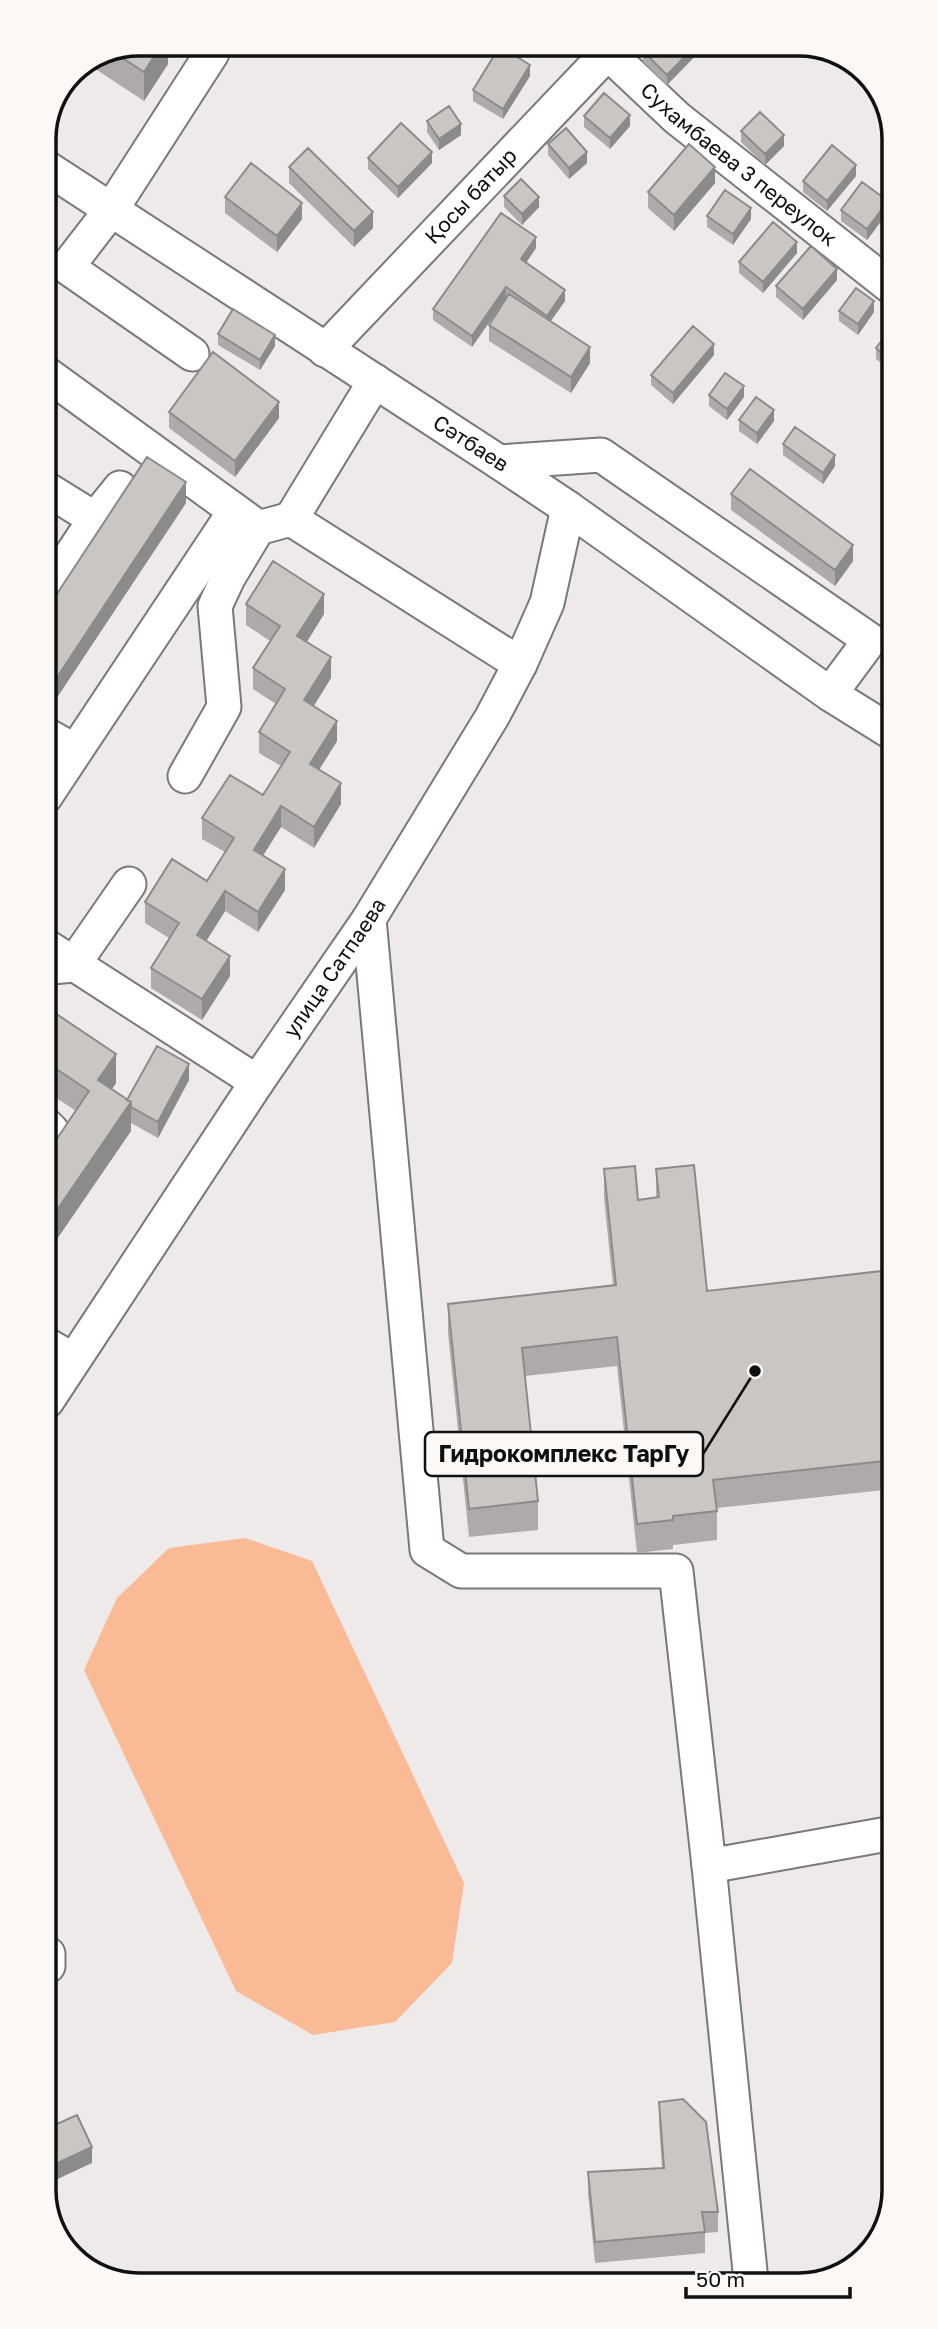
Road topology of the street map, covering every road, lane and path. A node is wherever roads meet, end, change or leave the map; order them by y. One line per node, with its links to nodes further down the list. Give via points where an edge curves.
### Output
1 (210, 56): 5 (street)
2 (596, 56): 8 (street, Қосы батыр)
3 (613, 56): 7 (street, Сухамбаева 3 переулок, via 677,118)
4 (56, 174): 5 (street, Сәтбаев)
5 (111, 210): 6 (street); 8 (street, Сәтбаев)
6 (56, 260): 9 (street)
7 (882, 280)
8 (326, 350): 11 (street, Сәтбаев)
9 (192, 354)
10 (56, 381): 18 (street)
11 (375, 381): 12 (street, Сәтбаев); 17 (street)
12 (499, 462): 15 (street, Сәтбаев); 21 (street, via 601,455 870,640)
13 (120, 488): 16 (street)
14 (56, 495): 16 (street)
15 (568, 508): 20 (street, улица Сатпаева, via 547,603); 21 (street, Сәтбаев)
16 (95, 519): 19 (street)
17 (291, 519): 18 (street); 20 (street)
18 (247, 520): 24 (street); 25 (street, via 215,606 224,707)
19 (56, 578)
20 (520, 664): 28 (street, улица Сатпаева)
21 (830, 694): 22 (street, Сәтбаев)
22 (882, 716)
23 (56, 740): 24 (street)
24 (75, 751): 26 (street)
25 (185, 776)
26 (56, 781)
27 (129, 884): 29 (street)
28 (369, 919): 30 (street, улица Сатпаева); 33 (street, via 428,1550 461,1571 676,1571)
29 (60, 966): 30 (street)
30 (257, 1082): 31 (street, улица Сатпаева)
31 (60, 1352)
32 (882, 1835): 33 (street)
33 (709, 1866): 34 (street)
34 (750, 2273)

